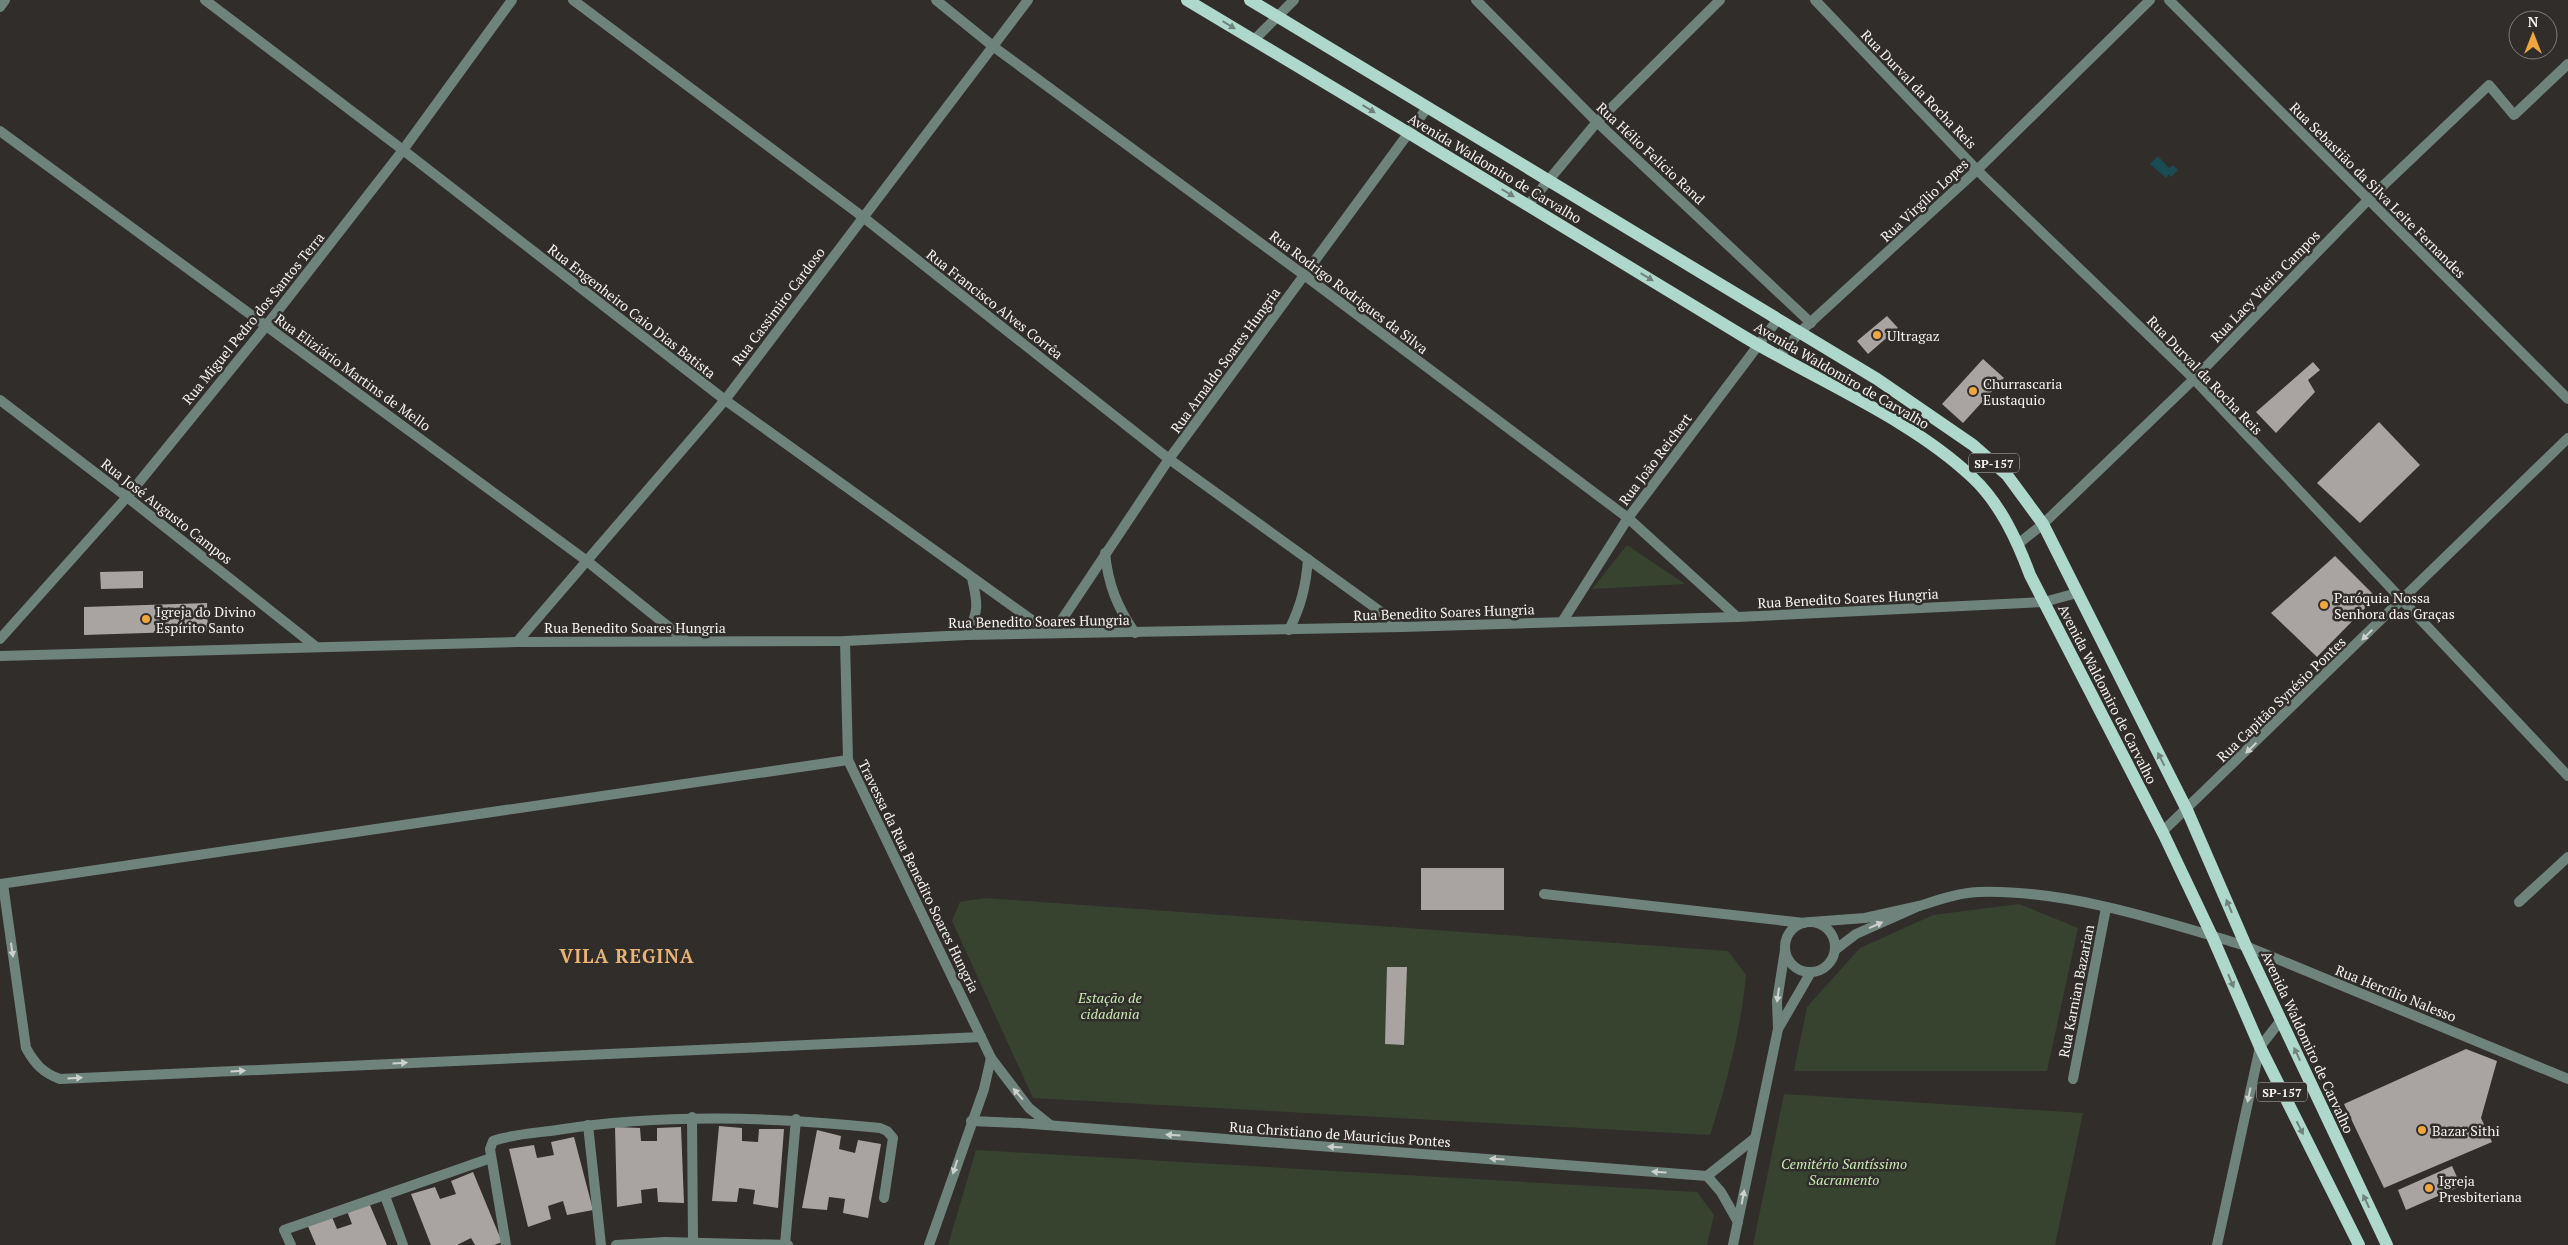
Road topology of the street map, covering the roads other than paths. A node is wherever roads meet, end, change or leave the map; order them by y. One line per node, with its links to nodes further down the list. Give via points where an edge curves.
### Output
1 (5, 0): 15 (street)
2 (204, 0): 24 (street, Rua Engenheiro Caio Dias Batista)
3 (512, 0): 24 (street, Rua Miguel Pedro dos Santos Terra)
4 (573, 0): 29 (street, Rua Francisco Alves Corrêa)
5 (936, 0): 18 (street, Rua Rodrigo Rodrigues da Silva)
6 (1028, 0): 18 (street, Rua Cassimiro Cardoso)
7 (1187, 0): 17 (main road, Avenida Waldomiro de Carvalho / SP-157, one-way to 17)
8 (1250, 0): 16 (main road, Avenida Waldomiro de Carvalho / SP-157)
9 (1294, 0): 16 (street)
10 (1476, 0): 21 (street, Rua Hélio Felício Rand)
11 (1720, 0): 21 (street)
12 (1815, 0): 25 (street, Rua Durval da Rocha Reis)
13 (2150, 0): 25 (street, Rua Virgílio Lopes)
14 (2169, 0): 27 (street, Rua Sebastião da Silva Leite Fernandes)
15 (0, 7)
16 (1276, 16): 17 (street); 20 (main road, Avenida Waldomiro de Carvalho / SP-157)
17 (1254, 40): 23 (main road, Avenida Waldomiro de Carvalho / SP-157, one-way to 23)
18 (994, 47): 29 (street, Rua Cassimiro Cardoso); 30 (street, Rua Rodrigo Rodrigues da Silva)
19 (2568, 64): 27 (street, Rua Lacy Vieira Campos, via 2514,115 2489,85)
20 (1427, 108): 23 (street, Rua Arnaldo Soares Hungria); 26 (main road, Avenida Waldomiro de Carvalho / SP-157)
21 (1597, 122): 26 (street); 32 (street, Rua Hélio Felício Rand)
22 (0, 131): 33 (street, Rua Eliziário Martins de Mello)
23 (1409, 133): 28 (main road, Avenida Waldomiro de Carvalho / SP-157, one-way to 28); 30 (street, Rua Arnaldo Soares Hungria)
24 (403, 150): 33 (street, Rua Miguel Pedro dos Santos Terra); 40 (street, Rua Engenheiro Caio Dias Batista)
25 (1977, 170): 32 (street, Rua Virgílio Lopes); 37 (street, Rua Durval da Rocha Reis)
26 (1547, 179): 28 (street); 31 (main road, Avenida Waldomiro de Carvalho / SP-157)
27 (2368, 200): 37 (street, Rua Lacy Vieira Campos); 38 (street, Rua Sebastião da Silva Leite Fernandes)
28 (1528, 205): 35 (main road, Avenida Waldomiro de Carvalho / SP-157, one-way to 35)
29 (862, 217): 40 (street, Rua Cassimiro Cardoso); 42 (street, Rua Francisco Alves Corrêa)
30 (1304, 275): 42 (street, Rua Arnaldo Soares Hungria); 44 (street, Rua Rodrigo Rodrigues da Silva)
31 (1778, 319): 34 (main road, Avenida Waldomiro de Carvalho / SP-157); 35 (street, Rua João Reichert)
32 (1811, 323): 34 (street, Rua Virgílio Lopes)
33 (266, 326): 43 (street, Rua Miguel Pedro dos Santos Terra); 49 (street, Rua Eliziário Martins de Mello)
34 (1800, 332): 36 (street, Rua Virgílio Lopes); 45 (main road, Avenida Waldomiro de Carvalho / SP-157, via 1885,384 1973,445 2007,475)
35 (1758, 345): 36 (main road, Avenida Waldomiro de Carvalho / SP-157); 44 (street, Rua João Reichert)
36 (1779, 356): 46 (main road, Avenida Waldomiro de Carvalho / SP-157, via 1920,436 1974,478)
37 (2194, 379): 45 (street, Rua Lacy Vieira Campos); 52 (street, Rua Durval da Rocha Reis)
38 (2568, 399)
39 (0, 400): 43 (street, Rua José Augusto Campos)
40 (724, 400): 49 (street, Rua Cassimiro Cardoso); 50 (street, Rua Engenheiro Caio Dias Batista)
41 (2568, 438): 52 (street, Rua Capitão Synésio Pontes)
42 (1169, 459): 47 (street, Rua Arnaldo Soares Hungria); 48 (street, Rua Francisco Alves Corrêa)
43 (127, 497): 61 (street, Rua Miguel Pedro dos Santos Terra); 65 (street, Rua José Augusto Campos)
44 (1628, 518): 54 (street, Rua Rodrigo Rodrigues da Silva); 55 (street, Rua João Reichert)
45 (2043, 524): 46 (street, Rua Lacy Vieira Campos); 51 (main road, Avenida Waldomiro de Carvalho / SP-157)
46 (2018, 544): 53 (main road, Avenida Waldomiro de Carvalho / SP-157)
47 (1105, 553): 58 (street, via 1113,596); 59 (street, Rua Arnaldo Soares Hungria)
48 (1308, 559): 56 (street, Rua Francisco Alves Corrêa); 57 (street, via 1300,607)
49 (587, 561): 62 (street, Rua Eliziário Martins de Mello); 64 (street, Rua Cassimiro Cardoso)
50 (972, 578): 59 (street, Rua Engenheiro Caio Dias Batista); 60 (street, via 978,603 977,616)
51 (2077, 593): 53 (street, Rua Benedito Soares Hungria); 69 (main road, Avenida Waldomiro de Carvalho / SP-157, one-way to 51)
52 (2402, 601): 68 (street, Rua Durval da Rocha Reis); 69 (street, Rua Capitão Synésio Pontes, one-way to 69)
53 (2044, 602): 54 (street, Rua Benedito Soares Hungria); 70 (main road, Avenida Waldomiro de Carvalho / SP-157)
54 (1736, 617): 55 (street, Rua Benedito Soares Hungria)
55 (1562, 622): 56 (street, Rua Benedito Soares Hungria)
56 (1402, 627): 57 (street, Rua Benedito Soares Hungria)
57 (1289, 630): 58 (street, Rua Benedito Soares Hungria)
58 (1135, 633): 59 (street, Rua Benedito Soares Hungria)
59 (1052, 634): 60 (street, Rua Benedito Soares Hungria)
60 (967, 635): 63 (street, Rua Benedito Soares Hungria)
61 (0, 639)
62 (686, 641): 63 (street, Rua Benedito Soares Hungria); 64 (street, Rua Benedito Soares Hungria)
63 (845, 641): 67 (street, Travessa da Rua Benedito Soares Hungria)
64 (517, 642): 65 (street, Rua Benedito Soares Hungria)
65 (315, 646): 66 (street, Rua Benedito Soares Hungria)
66 (0, 656)
67 (848, 760): 72 (street); 85 (street, Travessa da Rua Benedito Soares Hungria)
68 (2568, 776)
69 (2187, 810): 70 (street, Rua Capitão Synésio Pontes); 80 (main road, Avenida Waldomiro de Carvalho / SP-157, one-way to 69)
70 (2162, 832): 78 (main road, Avenida Waldomiro de Carvalho / SP-157)
71 (2568, 856): 74 (street)
72 (1, 884): 85 (street, one-way to 85, via 26,1048 46,1074 60,1079)
73 (1544, 894): 77 (street)
74 (2518, 902)
75 (1919, 906): 76 (street, Rua Hercílio Nalesso, via 1948,896 1977,892 2022,893); 77 (street, via 1865,918); 81 (street, one-way to 75, via 1856,934)
76 (2106, 908): 78 (street, Rua Hercílio Nalesso); 88 (street, Rua Karnian Bazarian)
77 (1807, 923): 79 (street, via 1791,932); 81 (street, via 1819,924 1832,934)
78 (2212, 936): 80 (street, Rua Hercílio Nalesso); 86 (main road, Avenida Waldomiro de Carvalho / SP-157, one-way to 86)
79 (1785, 946): 82 (street, via 1795,967); 84 (street, one-way to 84, via 1777,1001)
80 (2246, 946): 83 (main road, Avenida Waldomiro de Carvalho / SP-157); 89 (street, Rua Hercílio Nalesso)
81 (1835, 950): 82 (street, via 1827,966)
82 (1812, 972): 84 (street)
83 (2281, 1020): 86 (street); 112 (main road, Avenida Waldomiro de Carvalho / SP-157, one-way to 83)
84 (1778, 1029): 95 (street)
85 (981, 1037): 87 (street, Travessa da Rua Benedito Soares Hungria)
86 (2260, 1047): 110 (street, one-way to 110); 111 (main road, Avenida Waldomiro de Carvalho / SP-157, one-way to 111)
87 (991, 1058): 92 (street, via 984,1089); 94 (street, Travessa da Rua Benedito Soares Hungria, one-way to 87, via 1030,1108)
88 (2073, 1079)
89 (2568, 1079)
90 (692, 1117): 91 (street); 93 (street); 101 (street)
91 (796, 1119): 99 (street, via 887,1131 893,1138); 107 (street)
92 (971, 1121): 94 (street, Rua Christiano de Mauricius Pontes); 108 (street, one-way to 108)
93 (588, 1125): 96 (street, via 499,1139 490,1149); 105 (street)
94 (1050, 1125): 97 (street, Rua Christiano de Mauricius Pontes, one-way to 94)
95 (1755, 1138): 97 (street); 100 (street, one-way to 95)
96 (492, 1158): 98 (street); 104 (street)
97 (1707, 1176): 100 (street, via 1721,1192)
98 (385, 1196): 102 (street, via 284,1230); 103 (street)
99 (884, 1198)
100 (1738, 1222): 109 (street)
101 (693, 1243): 106 (street); 107 (street)
102 (291, 1245)
103 (403, 1245)
104 (506, 1245)
105 (601, 1245)
106 (616, 1245)
107 (786, 1245)
108 (929, 1245)
109 (1733, 1245)
110 (2217, 1245)
111 (2358, 1245)
112 (2387, 1245)

